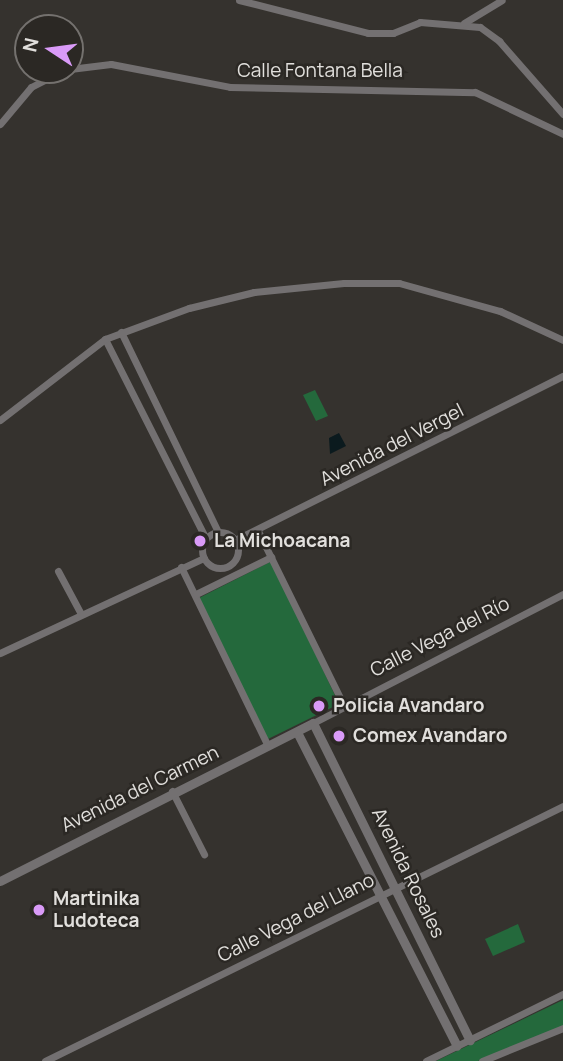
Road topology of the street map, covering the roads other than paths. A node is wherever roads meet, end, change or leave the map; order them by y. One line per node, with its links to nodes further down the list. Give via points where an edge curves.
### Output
1 (239, 0): 3 (street, via 368,33 393,33 415,22)
2 (502, 0): 3 (street)
3 (462, 24): 6 (street, via 495,36)
4 (84, 67): 8 (street, Calle Fontana Bella, via 111,64 230,87 475,92 507,103)
5 (37, 84): 7 (street)
6 (563, 114)
7 (0, 124)
8 (563, 134)
9 (121, 332): 10 (street); 11 (street, via 232,296 371,281 443,294 518,318); 14 (street)
10 (105, 339): 13 (street); 15 (street)
11 (563, 340)
12 (563, 376): 16 (street, Avenida del Vergel)
13 (0, 420)
14 (170, 438): 15 (street); 17 (street)
15 (159, 443): 18 (street)
16 (258, 531): 19 (street, Avenida del Vergel); 20 (street)
17 (218, 532): 18 (street); 19 (street)
18 (206, 539): 21 (street)
19 (235, 540): 22 (street, via 236,557)
20 (271, 557): 25 (street); 30 (street)
21 (204, 558): 22 (street, via 216,567); 23 (street)
22 (228, 566): 25 (street)
23 (181, 568): 26 (street); 28 (street)
24 (58, 571): 28 (street)
25 (234, 575): 26 (street)
26 (196, 594): 33 (street)
27 (563, 594): 30 (street, Calle Vega del Río)
28 (81, 614): 29 (street)
29 (0, 653)
30 (344, 706): 31 (street, Calle Vega del Río)
31 (313, 723): 32 (street, Calle Vega del Río); 38 (street, Avenida Rosales)
32 (297, 732): 33 (street, Avenida del Carmen); 39 (street, Avenida Rosales)
33 (268, 746): 34 (street, Avenida del Carmen)
34 (172, 791): 36 (street); 37 (street, Avenida del Carmen)
35 (563, 806): 38 (street, Calle Vega del Llano)
36 (204, 854)
37 (0, 881)
38 (395, 886): 39 (street, Calle Vega del Llano); 42 (street, Avenida Rosales)
39 (382, 893): 43 (street, Avenida Rosales); 44 (street, Calle Vega del Llano)
40 (563, 994): 42 (street)
41 (563, 1028): 46 (street)
42 (470, 1040): 43 (street)
43 (457, 1045): 45 (street)
44 (45, 1061)
45 (426, 1061)
46 (482, 1061)

